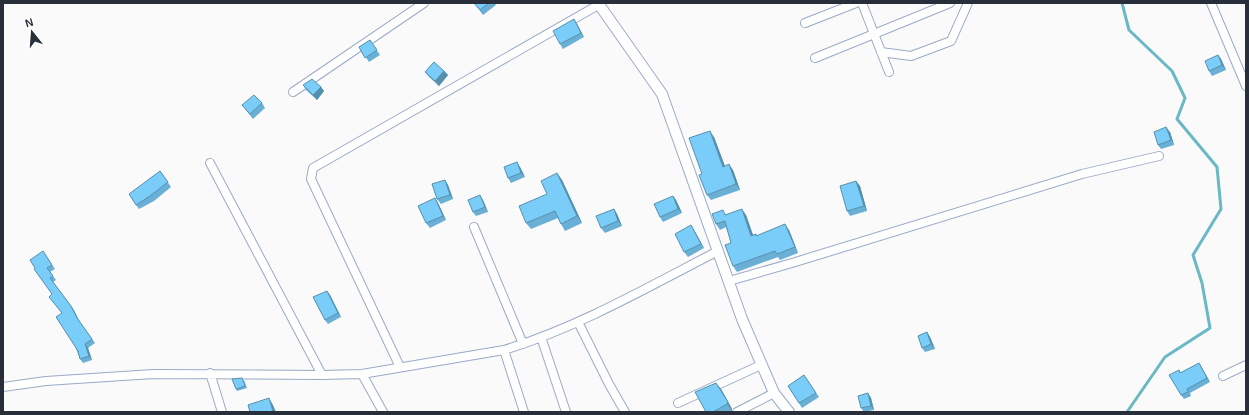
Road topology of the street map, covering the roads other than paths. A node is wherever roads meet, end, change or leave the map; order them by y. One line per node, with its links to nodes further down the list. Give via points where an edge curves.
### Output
1 (424, 3): 14 (street)
2 (856, 3): 8 (street)
3 (862, 3): 9 (street)
4 (950, 3): 9 (street)
5 (968, 3): 10 (street, via 951,41 912,56)
6 (1211, 3): 13 (street)
7 (599, 4): 18 (street, via 662,94); 26 (street, via 313,168 311,179)
8 (805, 23)
9 (874, 34): 10 (street); 11 (street)
10 (881, 52): 12 (street)
11 (815, 58)
12 (889, 72)
13 (1246, 86)
14 (293, 92)
15 (1159, 156): 19 (street, via 1082,174 792,264)
16 (210, 163): 29 (street)
17 (474, 227): 22 (street)
18 (718, 251): 19 (street); 20 (street)
19 (729, 281): 24 (street)
20 (578, 322): 21 (street); 38 (street)
21 (541, 337): 22 (street); 37 (street)
22 (523, 344): 23 (street)
23 (504, 350): 26 (street); 36 (street)
24 (761, 365): 32 (street); 33 (street)
25 (1246, 365): 30 (street)
26 (400, 367): 28 (street)
27 (210, 373): 29 (street); 31 (street, via 46,381); 34 (street)
28 (362, 374): 29 (street); 35 (street)
29 (322, 375)
30 (1223, 376)
31 (3, 387)
32 (774, 393): 39 (street); 40 (street)
33 (678, 403)
34 (222, 412)
35 (383, 412)
36 (524, 412)
37 (566, 412)
38 (626, 412)
39 (736, 412)
40 (789, 412)

